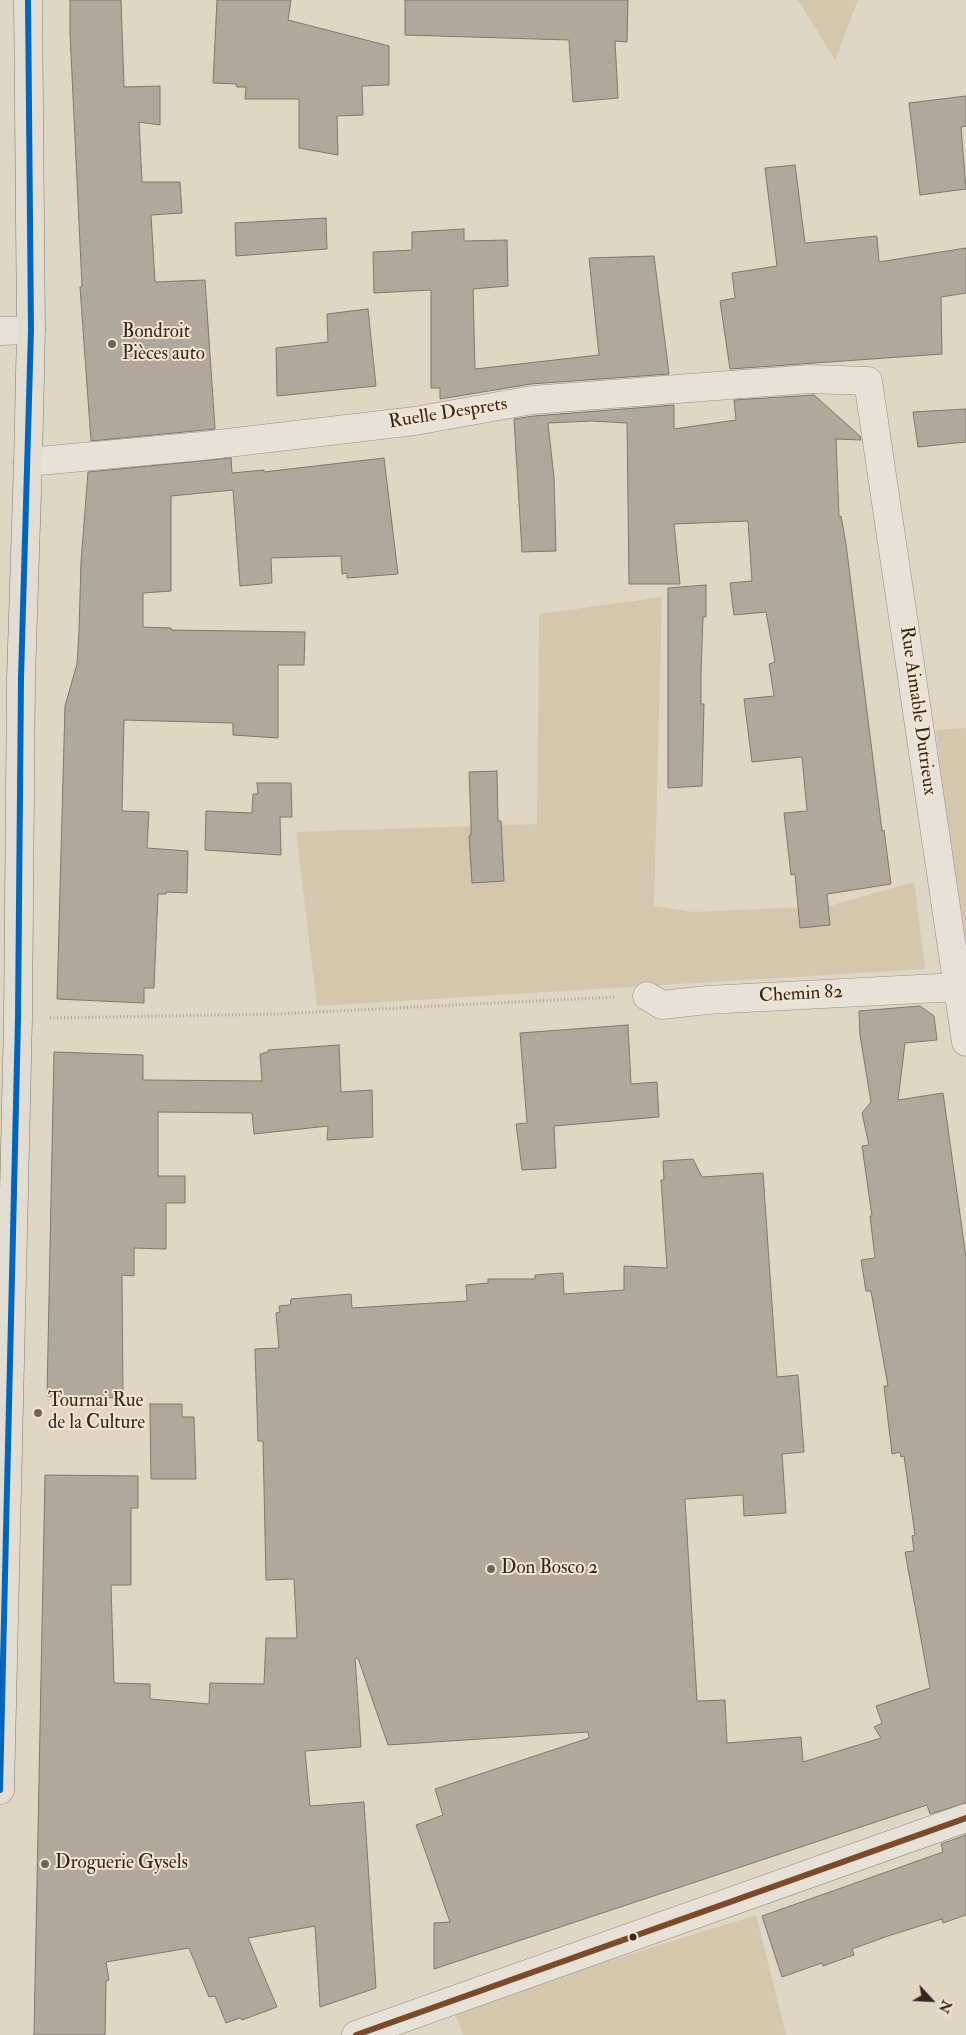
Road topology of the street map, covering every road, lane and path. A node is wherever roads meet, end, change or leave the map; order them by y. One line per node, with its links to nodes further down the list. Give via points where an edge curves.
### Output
1 (28, 0): 2 (main road)
2 (31, 330): 3 (street); 5 (main road)
3 (0, 331)
4 (868, 381): 5 (street, Ruelle Desprets, via 809,379 532,400 405,422); 6 (street, Rue Aimable Dutrieux)
5 (28, 462): 8 (main road, via 21,678)
6 (958, 987): 7 (street, Chemin 82, via 662,1005); 9 (street, Rue Aimable Dutrieux)
7 (647, 996): 8 (path, via 276,1014)
8 (18, 1019): 10 (main road)
9 (966, 1042)
10 (7, 1158): 11 (main road)
11 (0, 1790)
12 (966, 1818): 13 (street)
13 (356, 2035)

